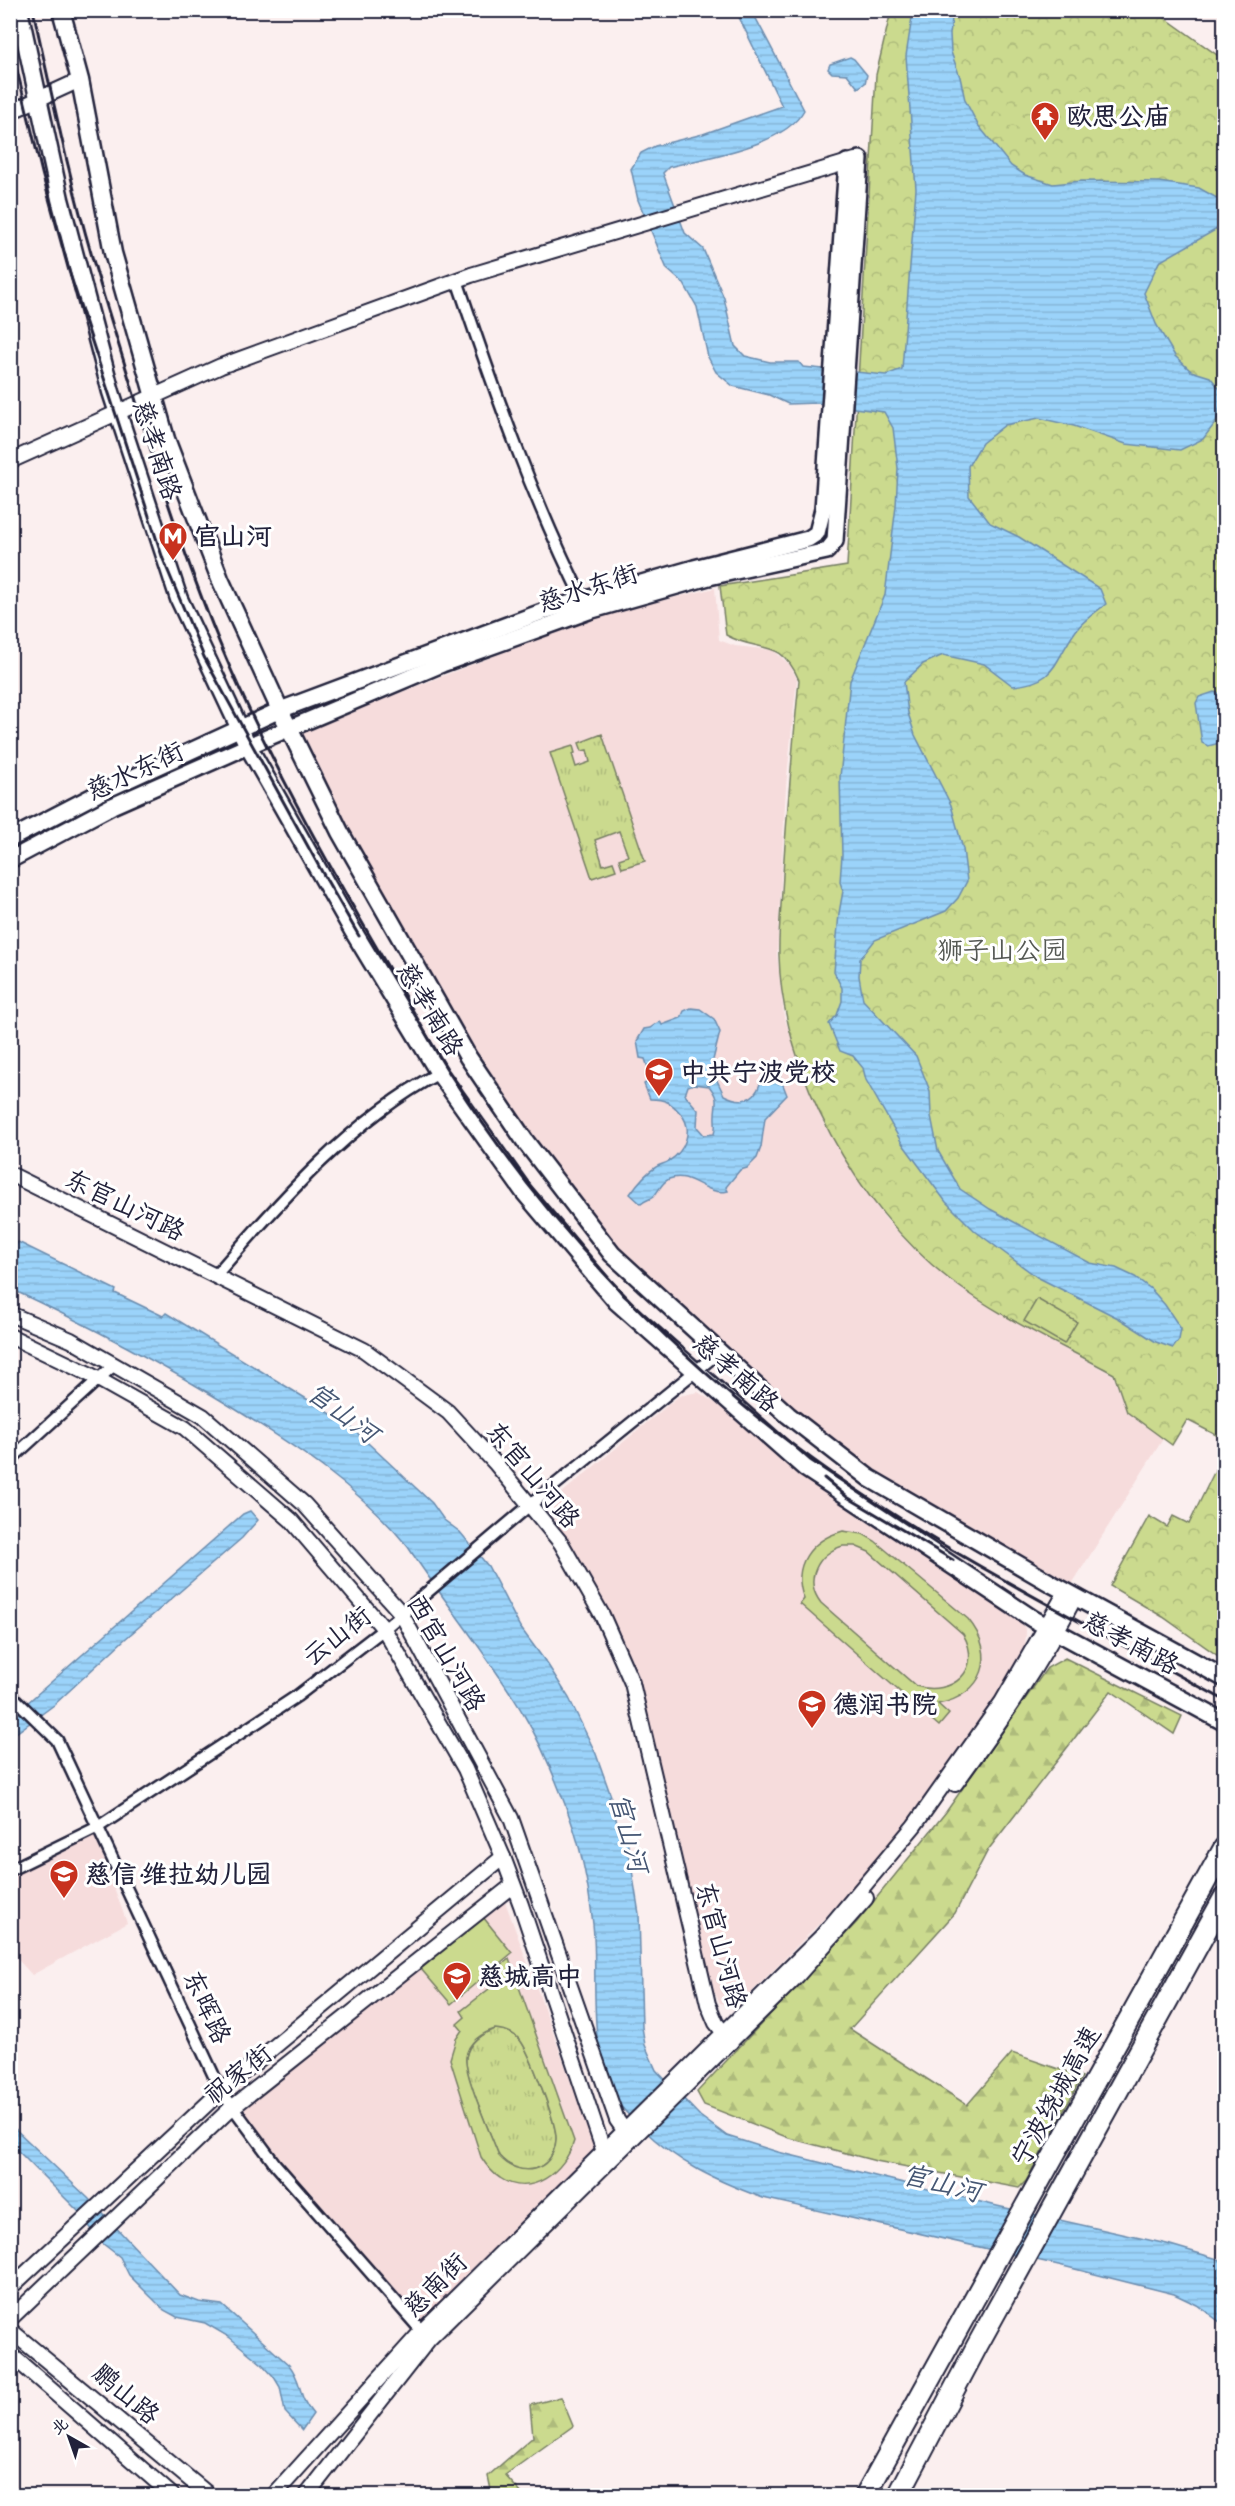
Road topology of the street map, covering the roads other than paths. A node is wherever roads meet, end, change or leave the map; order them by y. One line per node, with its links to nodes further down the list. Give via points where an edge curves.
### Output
1 (20, 10): 4 (main road, 慈孝南路)
2 (61, 10): 3 (main road, 慈孝南路)
3 (80, 80): 4 (street); 8 (main road, 慈孝南路, via 113,253)
4 (38, 99): 5 (street); 9 (main road, 慈孝南路, via 60,199)
5 (10, 112)
6 (854, 161): 7 (street); 11 (main road, 慈水东街, via 835,541 827,551 808,557)
7 (457, 280): 8 (street, via 221,366); 11 (street, via 534,495)
8 (154, 396): 9 (street); 12 (main road, 慈孝南路, via 166,439 220,579)
9 (117, 413): 10 (street); 13 (main road, 慈孝南路, via 179,599)
10 (10, 461)
11 (586, 605): 12 (main road, 慈水东街, via 547,610); 14 (main road, 慈水东街)
12 (280, 710): 13 (main road, 慈水东街); 14 (main road, 慈孝南路)
13 (238, 728): 15 (main road, 慈孝南路); 16 (main road, 慈水东街)
14 (289, 729): 15 (main road, 慈水东街); 23 (main road, 慈孝南路, via 340,832 481,1076 525,1140 612,1254)
15 (248, 746): 17 (main road, 慈水东街, via 112,806); 18 (main road, 慈孝南路)
16 (10, 839)
17 (10, 860)
18 (439, 1073): 20 (street, via 410,1088 369,1119 305,1178); 25 (main road, 慈孝南路, via 524,1192 617,1302)
19 (10, 1174): 20 (street, 东官山河路)
20 (215, 1276): 28 (street, 东官山河路, via 364,1350 448,1412)
21 (10, 1314): 24 (street, 西官山河路, via 71,1340)
22 (10, 1336): 26 (street, 西官山河路)
23 (718, 1353): 25 (street, 云山街); 29 (main road, 慈孝南路, via 788,1415 869,1478)
24 (114, 1365): 26 (street); 30 (street, 西官山河路, via 203,1416 304,1504)
25 (695, 1371): 28 (street, 云山街); 32 (main road, 慈孝南路, via 805,1468)
26 (98, 1380): 27 (street); 31 (street, 西官山河路, via 185,1428 232,1467 291,1520)
27 (10, 1460)
28 (530, 1505): 30 (street, 云山街); 42 (street, 东官山河路, via 561,1543 602,1616 632,1683 708,2004)
29 (1070, 1594): 32 (street, 慈南街); 33 (main road, 慈孝南路)
30 (401, 1613): 31 (street, 云山街); 45 (street, 西官山河路, via 511,1818 613,2108)
31 (384, 1629): 36 (street, 云山街, via 297,1695); 38 (street, 西官山河路, via 465,1768)
32 (1052, 1629): 35 (main road, 慈孝南路); 42 (street, 慈南街, via 914,1826 821,1937)
33 (1224, 1678)
34 (10, 1694): 36 (street, 东晖路, via 57,1740)
35 (1224, 1722)
36 (98, 1827): 39 (street, 云山街); 43 (street, 东晖路)
37 (1224, 1848): 56 (highway, 宁波绕城高速)
38 (503, 1857): 40 (street, 西官山河路); 43 (street, 祝家街)
39 (10, 1870)
40 (513, 1886): 44 (street, 祝家街); 46 (street, 西官山河路)
41 (1224, 1898): 57 (highway, 宁波绕城高速)
42 (727, 2038): 45 (street, 慈南街)
43 (221, 2091): 44 (street, 东晖路); 47 (street, 祝家街)
44 (233, 2107): 48 (street, 祝家街); 50 (street, 东晖路, via 275,2164)
45 (627, 2135): 46 (street, 慈南街)
46 (607, 2156): 50 (street, 慈南街)
47 (10, 2288)
48 (10, 2319)
49 (10, 2330): 53 (street, 鹏山路)
50 (425, 2335): 54 (street, 慈南街); 55 (street, 慈南街)
51 (10, 2354): 52 (street, 鹏山路)
52 (173, 2496)
53 (210, 2496)
54 (273, 2496)
55 (306, 2496)
56 (864, 2496)
57 (898, 2496)

